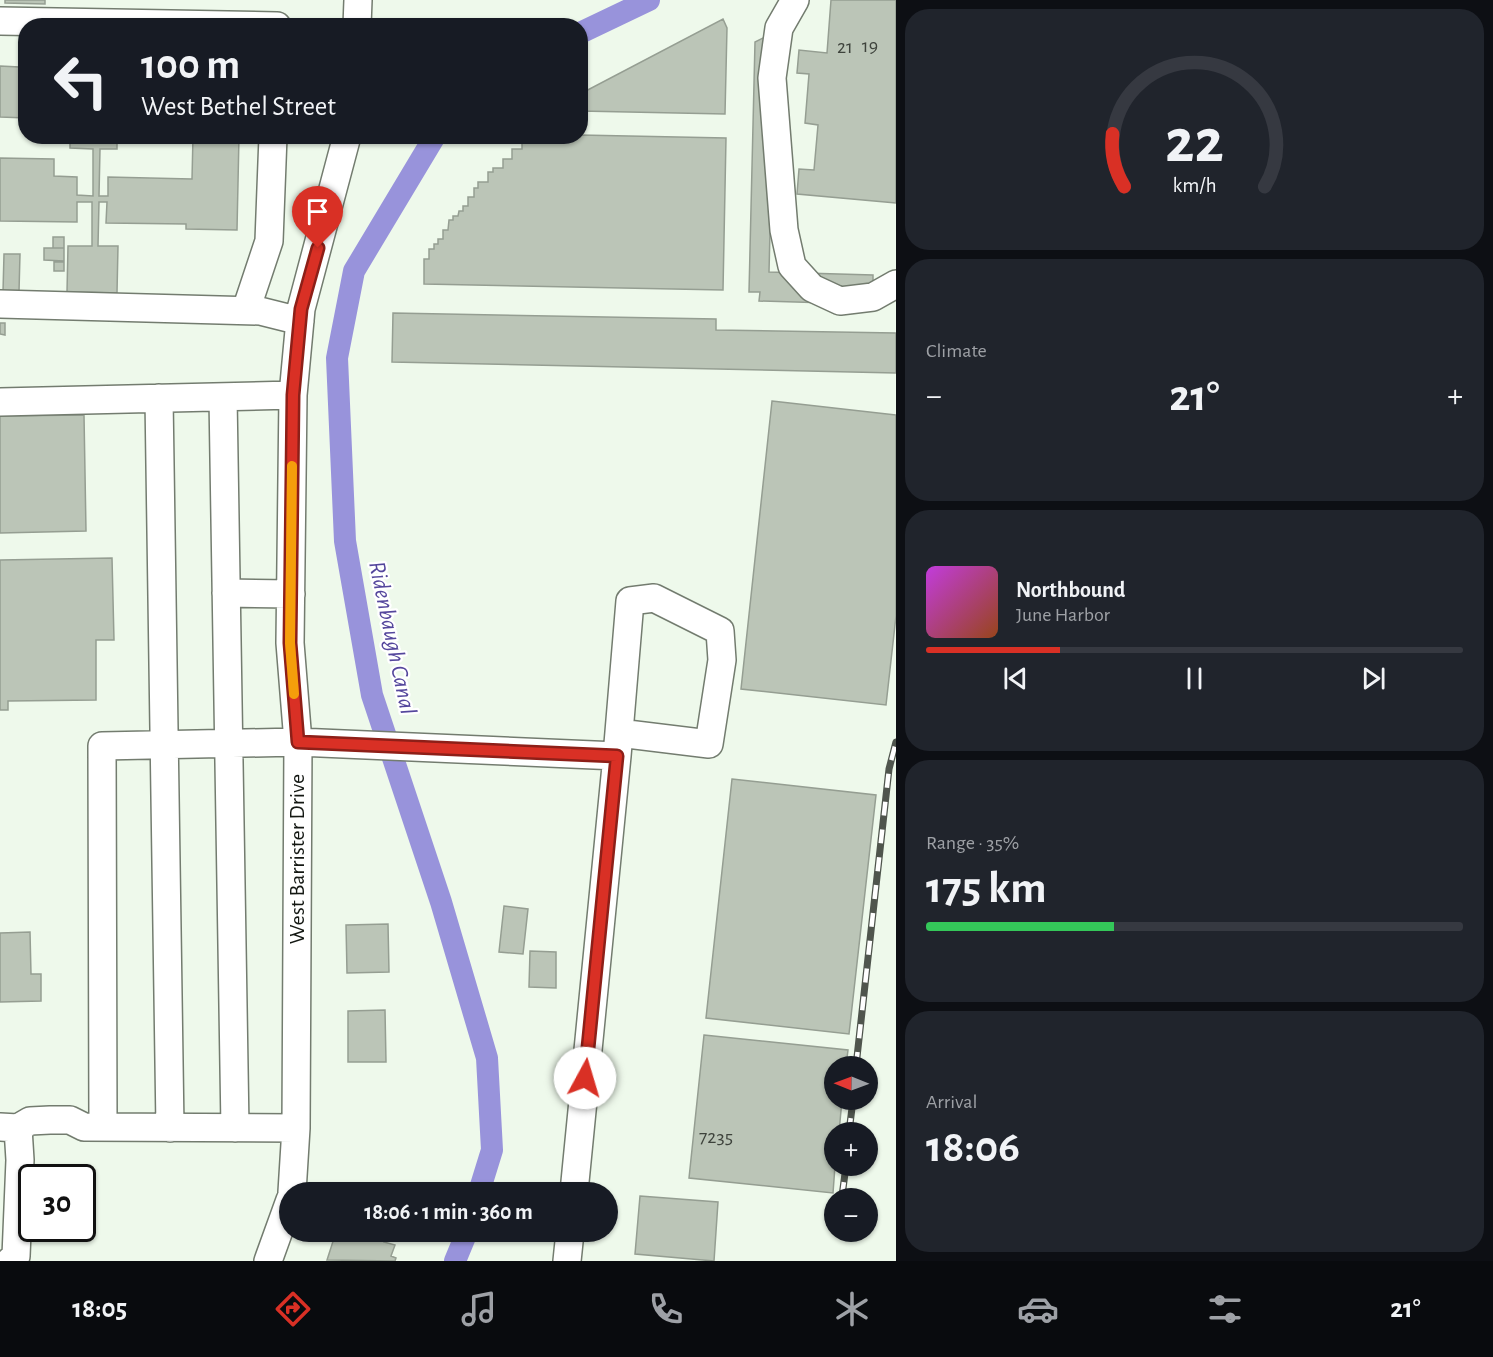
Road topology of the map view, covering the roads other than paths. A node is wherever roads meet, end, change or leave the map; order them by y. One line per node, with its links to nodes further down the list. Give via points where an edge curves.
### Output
1 (358, 0): 6 (street)
2 (795, 0): 11 (street, via 778,28 772,78 784,230 792,266 812,288 840,301 873,297)
3 (98, 11): 4 (street); 5 (street)
4 (29, 18)
5 (182, 18)
6 (357, 18)
7 (18, 19): 8 (street)
8 (0, 21)
9 (273, 144): 13 (street, via 269,241)
10 (345, 144): 14 (street, West Barrister Drive)
11 (896, 284)
12 (0, 304): 13 (street)
13 (246, 310): 14 (street)
14 (300, 321): 15 (street, West Barrister Drive)
15 (293, 395): 16 (street); 20 (street, West Barrister Drive)
16 (223, 397): 17 (street); 19 (street)
17 (159, 398): 18 (street); 22 (street)
18 (0, 402)
19 (226, 593): 20 (street); 23 (street)
20 (291, 594): 21 (street, West Barrister Drive, via 290,643)
21 (298, 742): 23 (street); 24 (street, via 405,747); 29 (street, West Barrister Drive)
22 (164, 743): 23 (street); 25 (street, via 102,746); 27 (street)
23 (229, 744): 28 (street)
24 (618, 744): 24 (street, via 630,601 654,598 720,631 722,660 708,744); 31 (street)
25 (94, 1127): 26 (street, via 70,1120 30,1120); 27 (street)
26 (9, 1128): 34 (street, via 18,1237 16,1256)
27 (170, 1128): 28 (street)
28 (235, 1128): 29 (street)
29 (296, 1128): 30 (street, West Barrister Drive)
30 (293, 1182)
31 (575, 1182)
32 (279, 1230): 35 (street)
33 (569, 1242): 36 (street)
34 (10, 1261)
35 (268, 1261)
36 (567, 1261)

